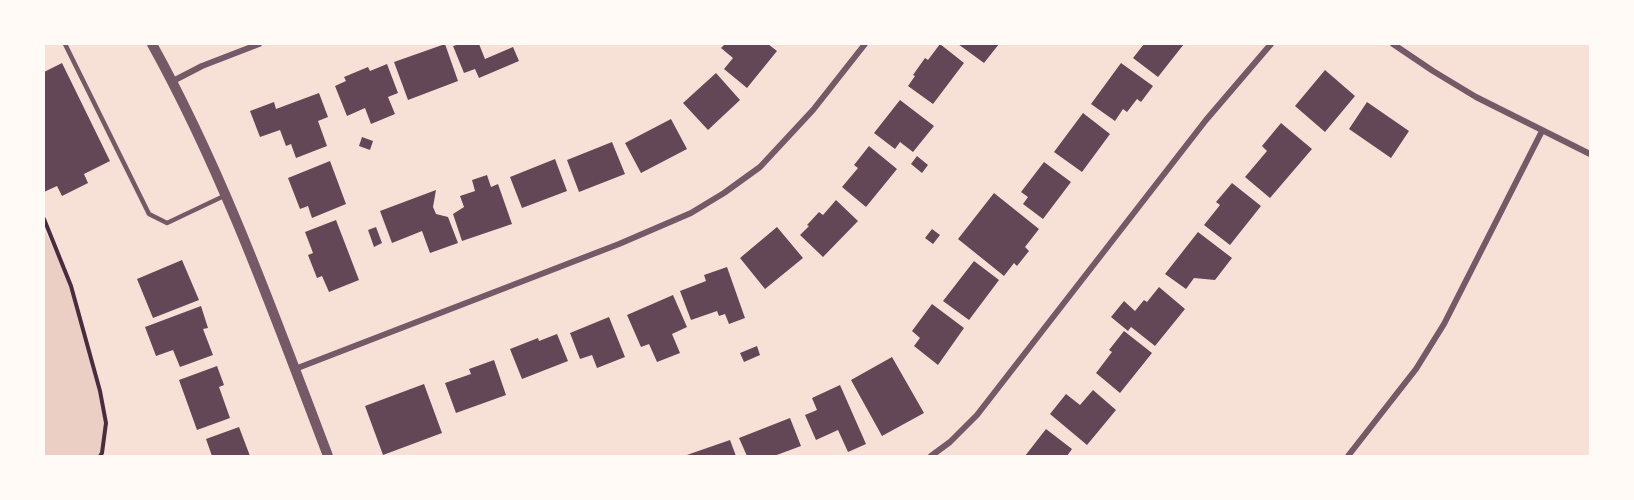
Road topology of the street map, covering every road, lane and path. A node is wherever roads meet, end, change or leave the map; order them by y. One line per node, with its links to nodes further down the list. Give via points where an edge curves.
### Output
1 (65, 44): 10 (lane, via 149,214 167,223)
2 (152, 44): 7 (street)
3 (259, 44): 7 (street)
4 (864, 44): 12 (street, via 813,110 760,167 691,213)
5 (1271, 44): 15 (street, via 1206,120 977,415)
6 (1393, 44): 8 (street, via 1476,97)
7 (173, 81): 10 (street)
8 (1542, 131): 9 (street); 16 (street, via 1444,324 1416,369)
9 (1590, 154)
10 (226, 195): 12 (street)
11 (44, 219): 13 (path, via 70,286 100,391 106,423)
12 (294, 369): 14 (street)
13 (100, 456)
14 (328, 456)
15 (931, 456)
16 (1348, 456)

